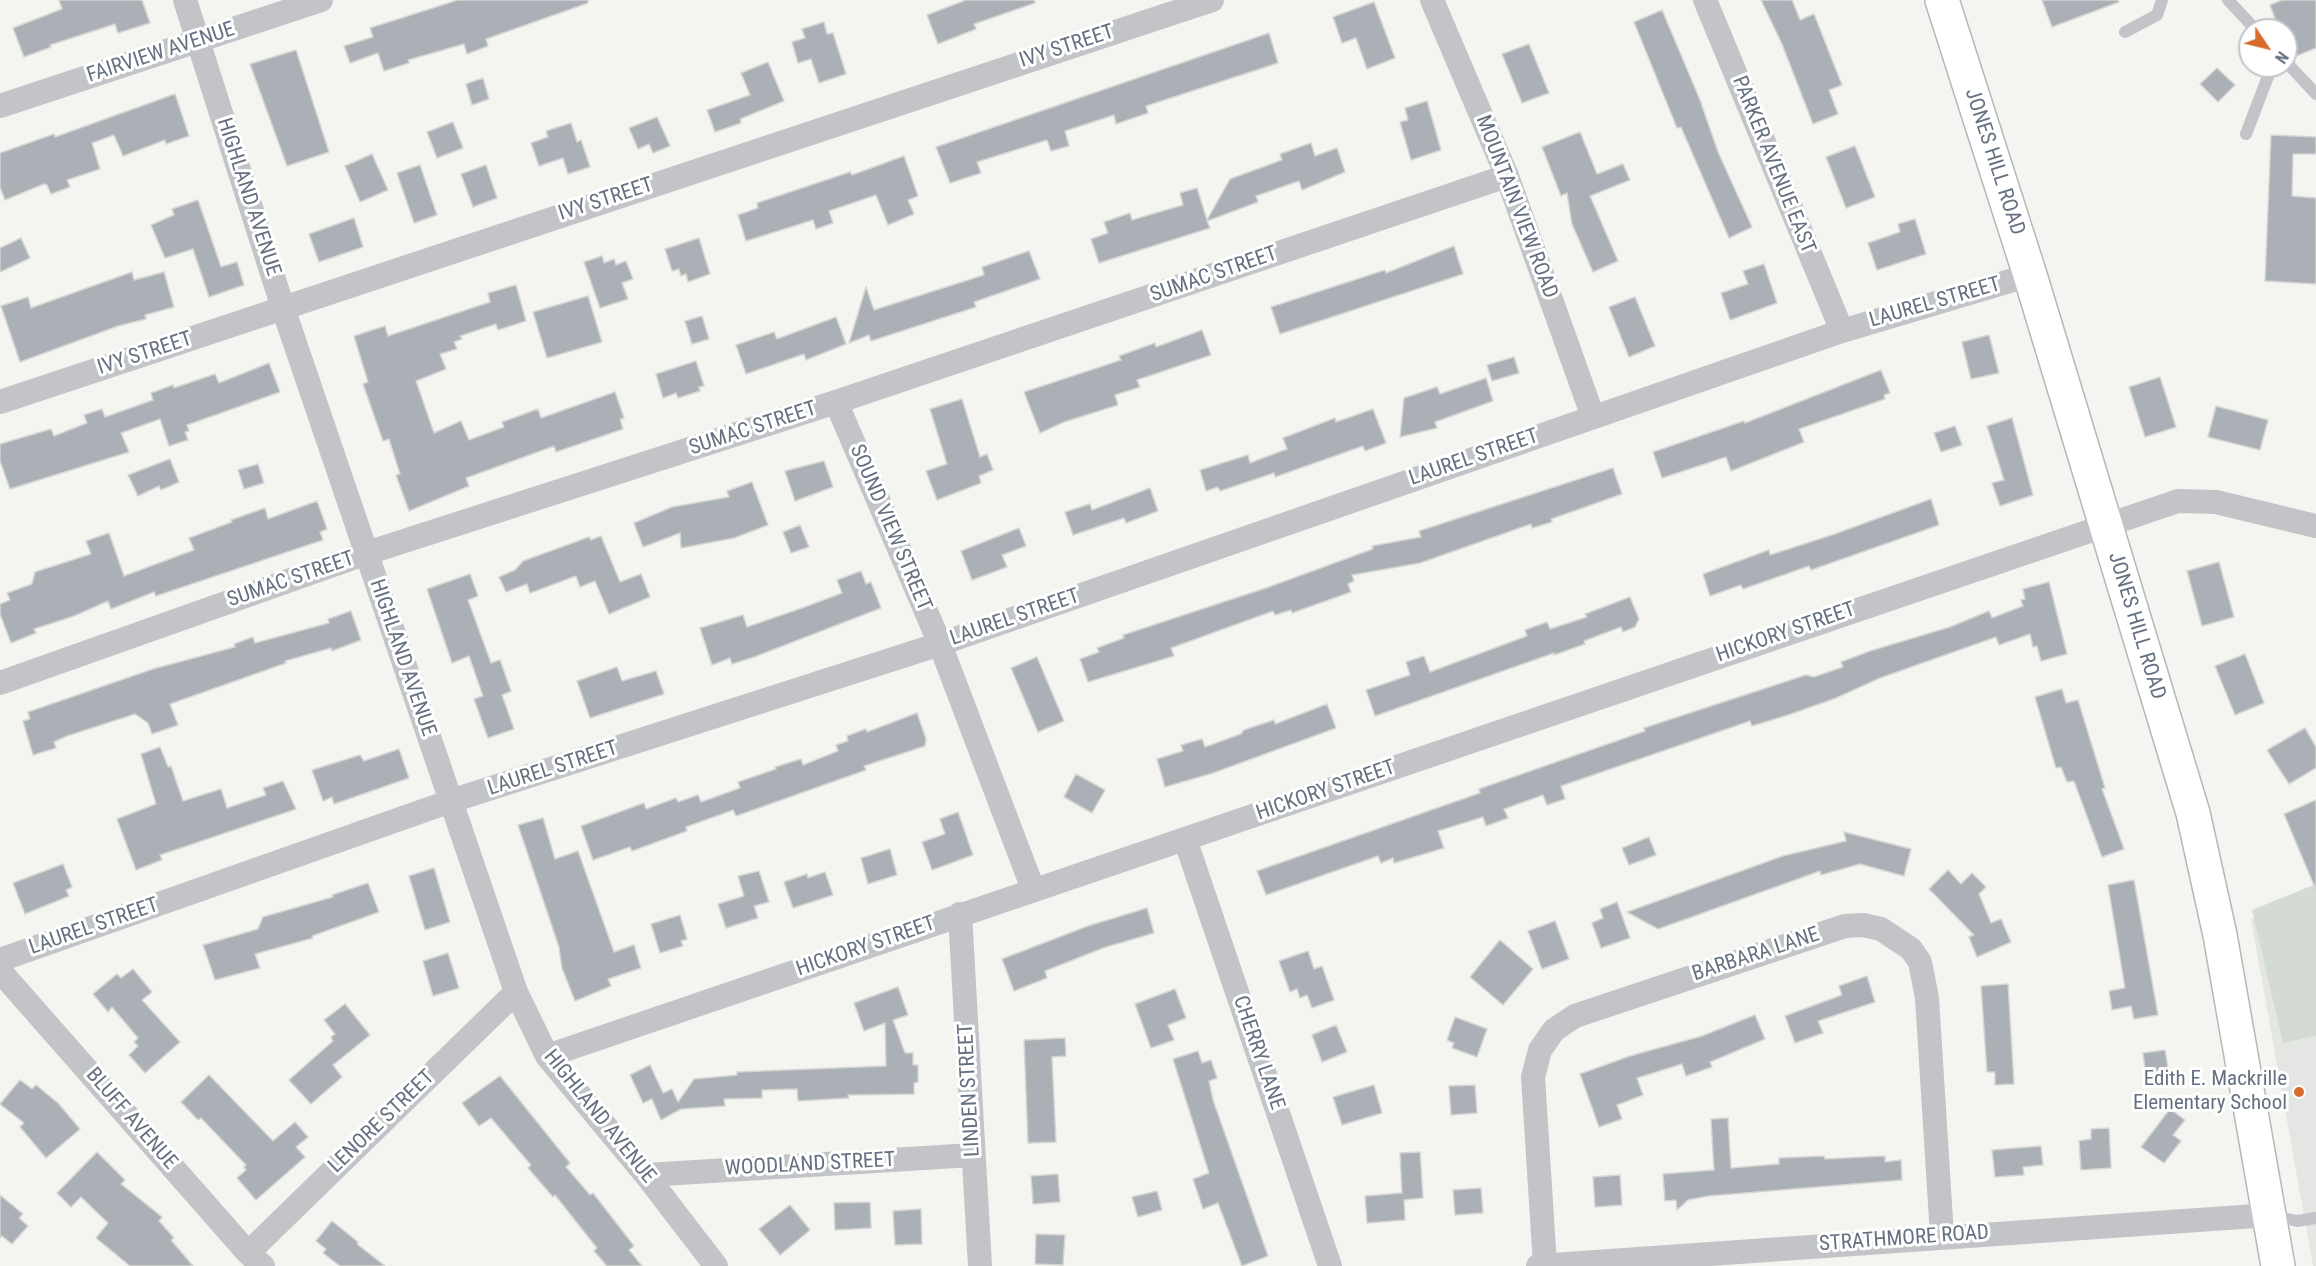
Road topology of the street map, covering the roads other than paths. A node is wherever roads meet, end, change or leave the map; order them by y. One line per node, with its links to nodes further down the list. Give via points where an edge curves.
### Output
1 (185, 0): 11 (street, HIGHLAND AVENUE)
2 (321, 0): 11 (street, FAIRVIEW AVENUE)
3 (1212, 0): 19 (street, IVY STREET)
4 (1432, 0): 17 (street, MOUNTAIN VIEW ROAD)
5 (1705, 0): 20 (street, PARKER AVENUE EAST)
6 (1942, 0): 18 (main road, JONES HILL ROAD)
7 (2162, 0): 10 (lane, via 2157,15)
8 (2228, 0): 9 (lane)
9 (2245, 18)
10 (2124, 32)
11 (199, 41): 15 (street, FAIRVIEW AVENUE); 19 (street, HIGHLAND AVENUE)
12 (2298, 75): 14 (lane)
13 (2267, 78): 16 (lane)
14 (2316, 94)
15 (0, 106)
16 (2246, 134)
17 (1507, 176): 22 (street, SUMAC STREET); 23 (street, MOUNTAIN VIEW ROAD)
18 (2030, 275): 20 (street, LAUREL STREET); 24 (main road, JONES HILL ROAD)
19 (283, 308): 21 (street, IVY STREET); 26 (street, HIGHLAND AVENUE)
20 (1842, 331): 23 (street, LAUREL STREET)
21 (0, 402)
22 (836, 402): 26 (street, SUMAC STREET); 27 (street, SOUND VIEW STREET)
23 (1593, 417): 27 (street, LAUREL STREET)
24 (2106, 524): 25 (street, HICKORY STREET, via 2178,501 2216,502); 30 (street, HICKORY STREET); 39 (main road, JONES HILL ROAD, via 2193,813 2220,935)
25 (2316, 526)
26 (367, 553): 28 (street, SUMAC STREET); 29 (street, HIGHLAND AVENUE)
27 (940, 644): 29 (street, LAUREL STREET); 31 (street, SOUND VIEW STREET)
28 (0, 683)
29 (451, 801): 33 (street, LAUREL STREET); 35 (street, HIGHLAND AVENUE)
30 (1185, 839): 31 (street, HICKORY STREET); 46 (street, CHERRY LANE)
31 (1033, 889): 32 (street, HICKORY STREET)
32 (960, 914): 36 (street, HICKORY STREET); 37 (street, LINDEN STREET)
33 (0, 960)
34 (0, 971): 42 (street, BLUFF AVENUE)
35 (516, 992): 36 (street, HIGHLAND AVENUE); 42 (street, LENORE STREET)
36 (547, 1056): 38 (street, HIGHLAND AVENUE)
37 (974, 1155): 38 (street, WOODLAND STREET); 45 (street, LINDEN STREET)
38 (646, 1175): 44 (street, HIGHLAND AVENUE)
39 (2270, 1215): 40 (lane, via 2297,1221); 41 (street, STRATHMORE ROAD); 48 (main road, JONES HILL ROAD)
40 (2316, 1218)
41 (1942, 1236): 43 (street, STRATHMORE ROAD); 43 (street, BARBARA LANE, via 1927,998 1920,962 1911,949 1881,929 1845,926 1575,1016 1554,1030 1540,1050 1533,1077)
42 (255, 1259)
43 (1545, 1265): 47 (street, STRATHMORE ROAD)
44 (716, 1266)
45 (980, 1266)
46 (1330, 1266)
47 (1538, 1266)
48 (2278, 1266)

